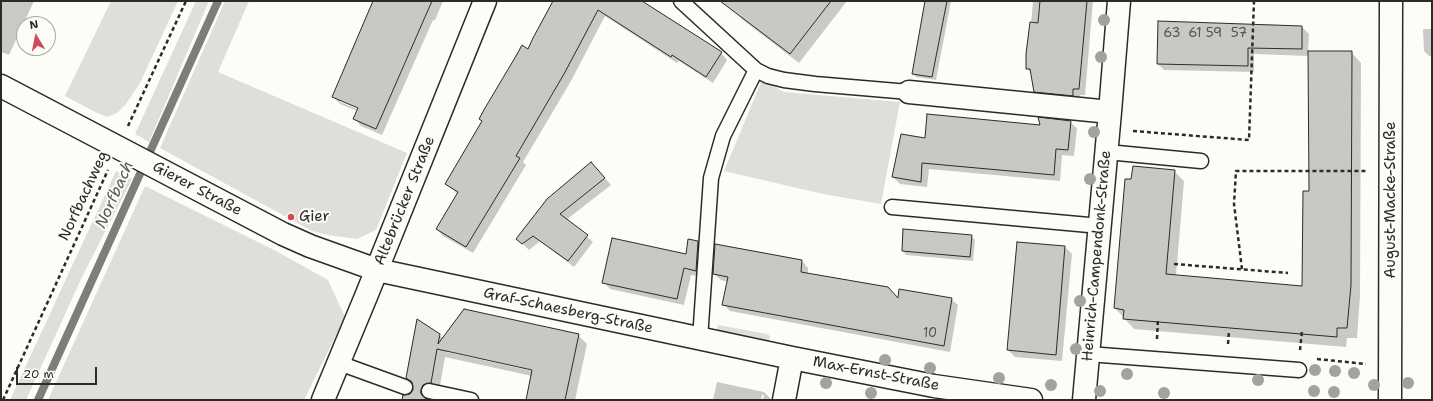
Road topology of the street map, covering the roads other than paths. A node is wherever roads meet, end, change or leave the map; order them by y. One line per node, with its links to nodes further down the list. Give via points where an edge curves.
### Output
1 (485, 1): 13 (street, Altebrücker Straße)
2 (681, 1): 5 (lane)
3 (1118, 1): 8 (street, Heinrich-Campendonk-Straße)
4 (1391, 1): 27 (street, August-Macke-Straße)
5 (756, 70): 7 (lane, via 784,80); 14 (lane, via 723,136 711,178)
6 (1, 86): 13 (street, Gierer Straße, via 283,234)
7 (909, 92): 8 (street)
8 (1110, 120): 9 (street, Heinrich-Campendonk-Straße)
9 (1107, 152): 10 (lane); 12 (street, Heinrich-Campendonk-Straße)
10 (1201, 161)
11 (892, 207): 12 (lane)
12 (1100, 226): 16 (street, Heinrich-Campendonk-Straße)
13 (377, 270): 14 (street, Graf-Schaesberg-Straße); 18 (street, Altebrücker Straße)
14 (700, 339): 15 (street, Graf-Schaesberg-Straße)
15 (760, 352): 17 (street, Max-Ernst-Straße)
16 (1088, 354): 19 (lane); 26 (street, Heinrich-Campendonk-Straße)
17 (792, 358): 24 (street, Max-Ernst-Straße); 25 (street, Max-Ernst-Straße, via 934,386)
18 (339, 363): 20 (lane); 22 (street, Altebrücker Straße)
19 (1299, 370)
20 (405, 386)
21 (429, 392): 23 (lane)
22 (323, 400)
23 (471, 400)
24 (784, 400)
25 (1031, 400)
26 (1084, 400)
27 (1390, 400)

